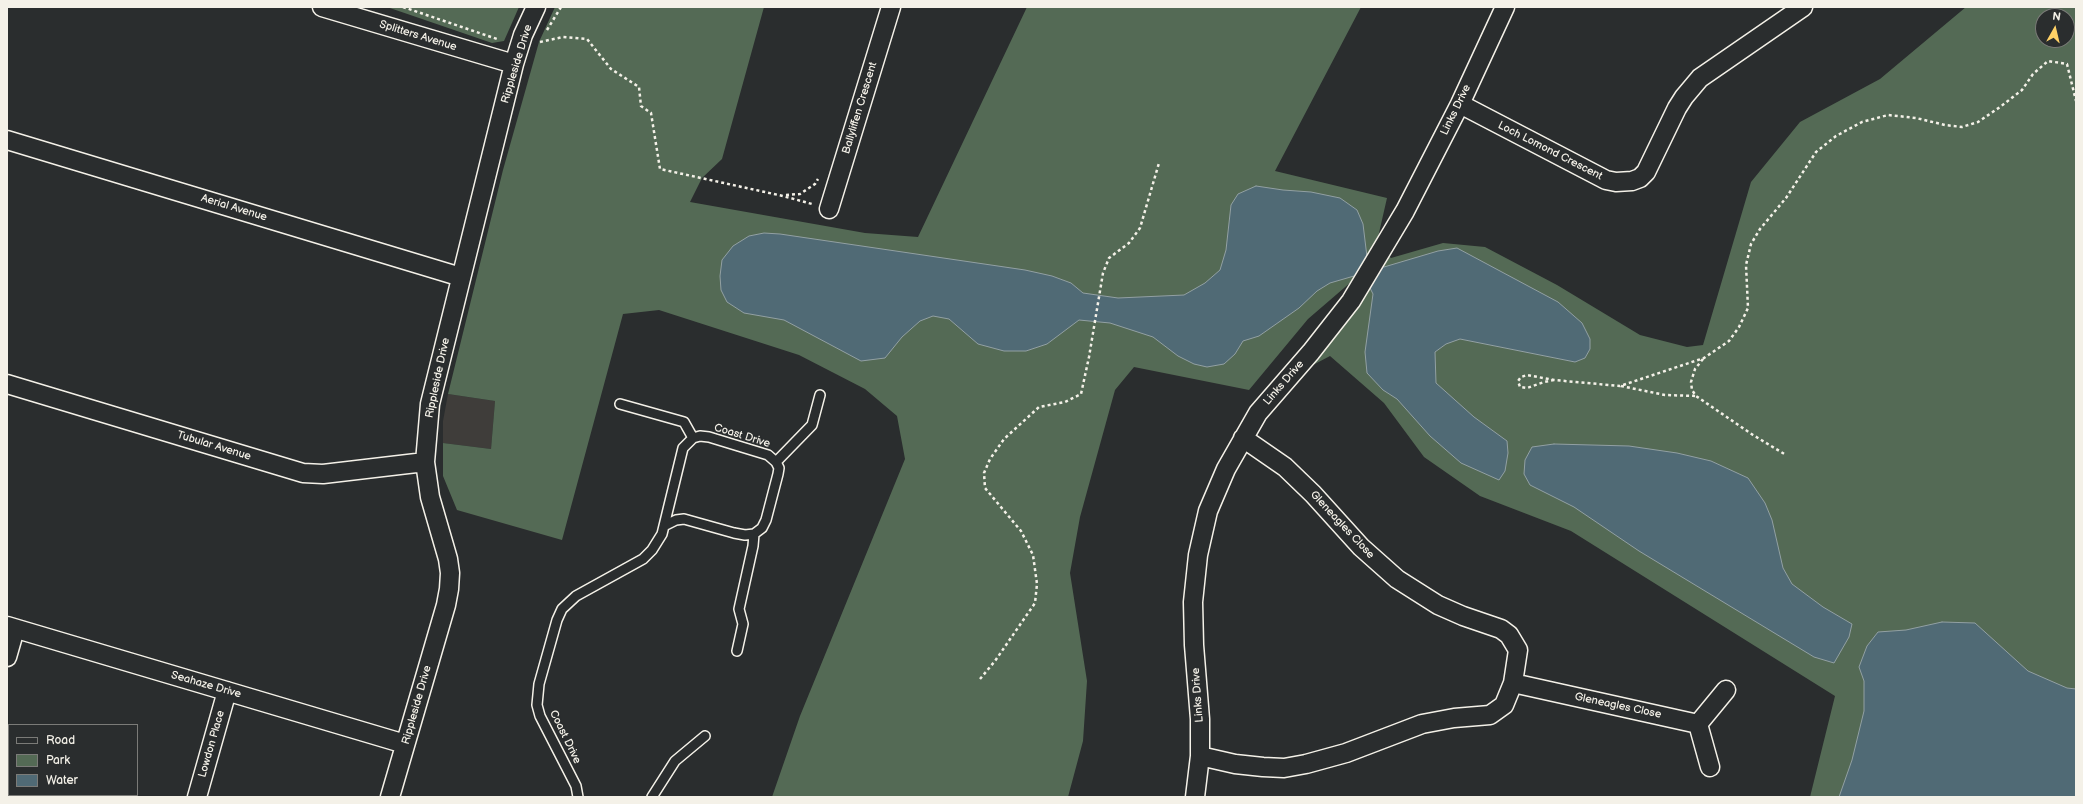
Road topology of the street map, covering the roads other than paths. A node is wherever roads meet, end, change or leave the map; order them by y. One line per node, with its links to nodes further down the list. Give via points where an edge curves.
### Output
1 (322, 7): 6 (street, Splitters Avenue)
2 (536, 7): 6 (street, Rippleside Drive)
3 (891, 7): 9 (street, Ballyliffen Crescent)
4 (1505, 7): 7 (street, Links Drive)
5 (1803, 7): 7 (street, Loch Lomond Crescent, via 1700,78 1677,108 1646,172 1632,181 1606,180)
6 (514, 64): 10 (street, Rippleside Drive)
7 (1460, 104): 15 (street, Links Drive, via 1404,211 1351,301 1311,352 1270,397)
8 (7, 140): 10 (street, Aerial Avenue)
9 (830, 209)
10 (461, 277): 16 (street, Rippleside Drive, via 430,404)
11 (7, 384): 16 (street, Tubular Avenue, via 303,472 324,474)
12 (820, 395): 17 (lane, via 812,425)
13 (620, 404): 14 (lane, via 684,422)
14 (693, 438): 17 (lane, Coast Drive, via 709,438 768,455); 18 (lane, Coast Drive, via 683,448)
15 (1243, 438): 23 (street, Gleneagles Close, via 1285,467 1361,547 1398,579 1438,605 1501,629 1510,635 1518,650); 29 (street, Links Drive, via 1208,511 1198,555 1193,602)
16 (425, 462): 28 (street, Rippleside Drive, via 430,497 450,573 446,605)
17 (776, 462): 19 (lane, Coast Drive, via 778,474 766,520 762,528)
18 (664, 526): 19 (lane, via 684,519 734,533); 33 (lane, Coast Drive, via 658,542 643,559 568,602 557,620 538,684 537,705 540,716 576,786)
19 (754, 534): 21 (lane, via 739,609 744,624)
20 (11, 627): 22 (street); 25 (street, Seahaze Drive)
21 (737, 651)
22 (7, 657)
23 (1514, 683): 26 (street, Gleneagles Close); 29 (street, Gleneagles Close, via 1504,705 1490,715 1422,724 1327,759 1284,768 1235,764)
24 (1726, 690): 26 (street)
25 (227, 691): 28 (street, Seahaze Drive); 31 (street, Lowdon Place)
26 (1698, 724): 30 (street)
27 (704, 736): 34 (lane, via 675,761)
28 (405, 744): 32 (street, Rippleside Drive)
29 (1200, 756): 35 (street, Links Drive)
30 (1710, 767)
31 (197, 797)
32 (390, 797)
33 (578, 797)
34 (652, 797)
35 (1195, 797)

